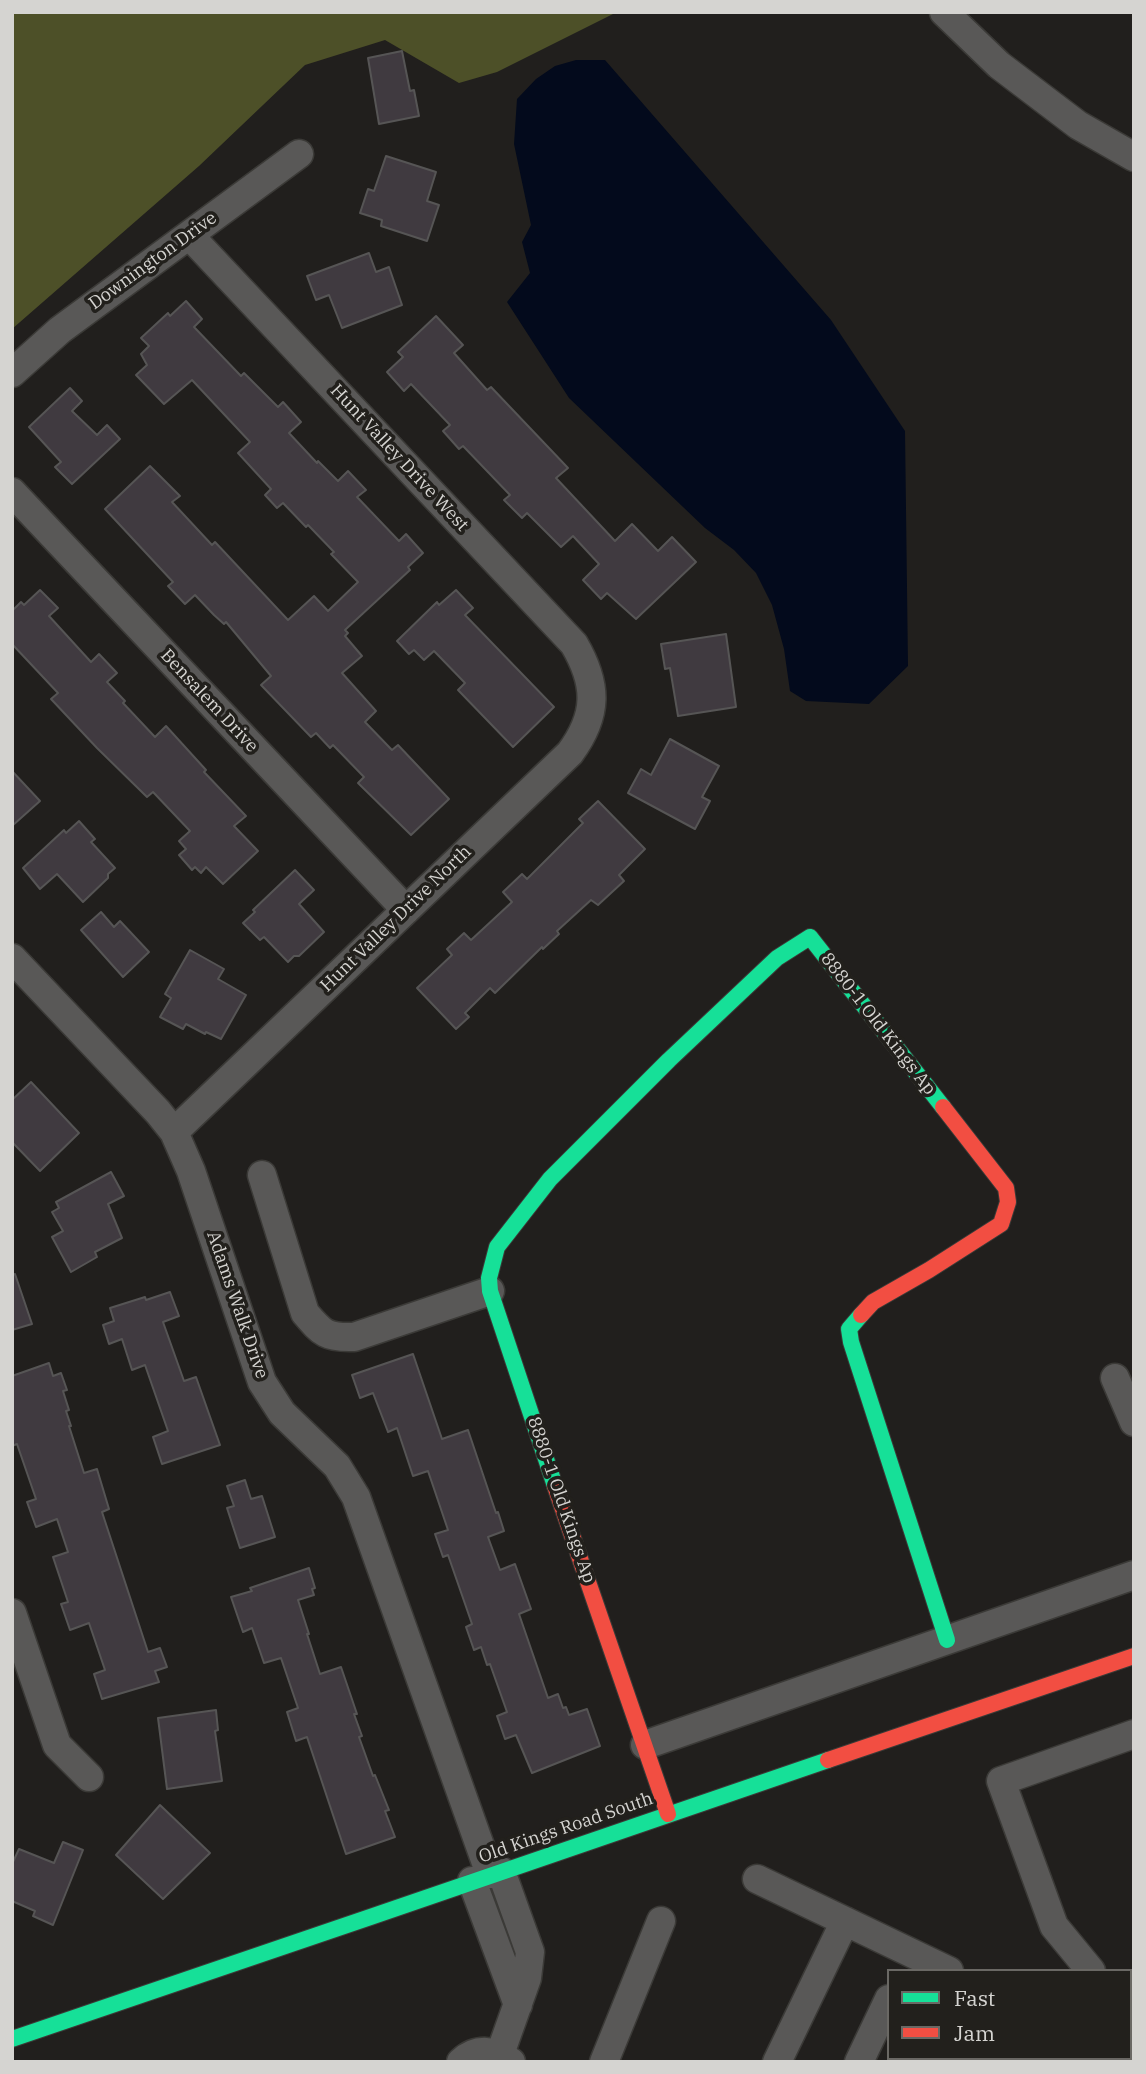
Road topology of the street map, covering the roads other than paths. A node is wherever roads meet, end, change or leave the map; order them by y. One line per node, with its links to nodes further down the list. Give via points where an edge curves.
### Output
1 (944, 12): 3 (street, via 999,65 1068,118)
2 (299, 154): 4 (street, Downington Drive)
3 (1134, 157)
4 (189, 235): 5 (street, Downington Drive, via 60,330); 7 (street, Hunt Valley Drive West, via 574,644)
5 (12, 373)
6 (12, 492): 8 (street, Bensalem Drive)
7 (592, 691): 8 (street, Hunt Valley Drive North, via 590,715 570,753)
8 (406, 910): 10 (street, Hunt Valley Drive North)
9 (12, 958): 10 (street, Adams Walk Drive)
10 (174, 1132): 23 (street, Adams Walk Drive, via 262,1382 282,1413 337,1466 356,1497)
11 (262, 1175): 12 (street, via 305,1313 320,1331 334,1338 354,1337)
12 (490, 1291): 17 (street, 8880-1 Old Kings Ap, via 497,1247 550,1179 777,958 810,937 1006,1188 1008,1202 1001,1224 873,1302 849,1329); 20 (street, 8880-1 Old Kings Ap)
13 (1115, 1378): 14 (street)
14 (1134, 1422)
15 (1134, 1575): 17 (street)
16 (12, 1613): 21 (street, via 57,1745)
17 (947, 1640): 20 (street)
18 (1134, 1656): 22 (street, Old Kings Road South)
19 (1134, 1734): 29 (street, via 1001,1781 1054,1926)
20 (645, 1745): 22 (street, 8880-1 Old Kings Ap)
21 (89, 1777)
22 (668, 1814): 23 (street, Old Kings Road South)
23 (488, 1876): 31 (street, Old Kings Road South); 32 (street, Adams Walk Drive, via 530,1952)
24 (757, 1879): 26 (street)
25 (662, 1921): 34 (street)
26 (845, 1921): 27 (street); 35 (street)
27 (907, 1962): 28 (street)
28 (940, 1969)
29 (1089, 1969)
30 (887, 2003): 36 (street)
31 (12, 2039)
32 (505, 2058): 33 (street, via 476,2052)
33 (461, 2062)
34 (604, 2062)
35 (777, 2062)
36 (859, 2062)

